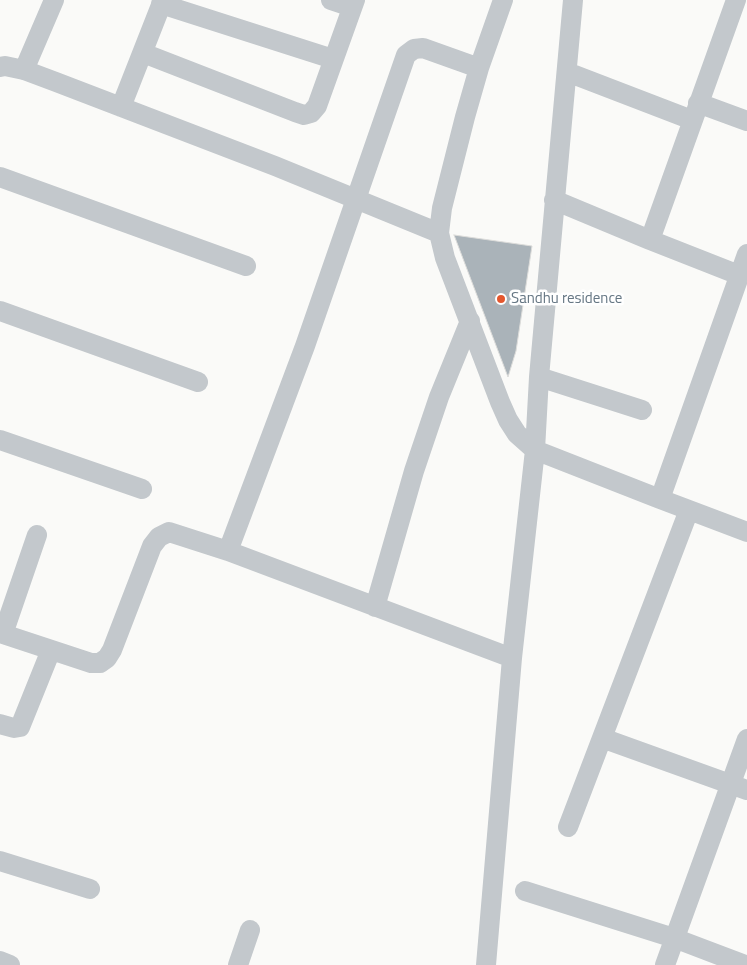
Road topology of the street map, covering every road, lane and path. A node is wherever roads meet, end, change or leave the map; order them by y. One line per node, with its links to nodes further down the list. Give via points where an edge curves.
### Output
1 (54, 0): 12 (street)
2 (331, 0): 7 (street)
3 (503, 0): 11 (street)
4 (573, 0): 13 (street)
5 (736, 0): 15 (street)
6 (162, 2): 8 (street); 9 (street)
7 (354, 4): 9 (street)
8 (143, 53): 9 (street, via 304,115 317,106); 14 (street)
9 (333, 59)
10 (0, 67): 12 (street)
11 (479, 68): 18 (street, via 423,48 414,49 406,55); 20 (street, via 442,208)
12 (24, 70): 14 (street)
13 (567, 72): 15 (street); 19 (street)
14 (121, 107): 18 (street)
15 (695, 112): 16 (street); 21 (street)
16 (747, 121)
17 (0, 177): 23 (street)
18 (357, 200): 20 (street); 37 (street)
19 (554, 200): 21 (street); 27 (street)
20 (439, 233): 26 (street, via 445,258)
21 (650, 240): 24 (street)
22 (747, 254): 24 (street)
23 (246, 266)
24 (739, 275): 33 (street)
25 (0, 311): 28 (street)
26 (470, 321): 31 (street, via 508,420 517,434); 38 (street, via 414,471)
27 (538, 377): 29 (street); 31 (street)
28 (198, 382)
29 (642, 410)
30 (0, 440): 32 (street)
31 (535, 450): 33 (street); 41 (street)
32 (142, 489)
33 (660, 499): 34 (street)
34 (690, 510): 35 (street); 43 (street)
35 (747, 532)
36 (37, 535): 39 (street)
37 (228, 551): 38 (street); 40 (street, via 169,532 159,537 152,546 107,658 100,663 90,663)
38 (375, 607): 41 (street)
39 (1, 633): 40 (street)
40 (51, 650): 42 (street, via 20,727)
41 (512, 658): 55 (street)
42 (0, 724)
43 (602, 738): 45 (street); 46 (street)
44 (747, 739): 45 (street)
45 (738, 787): 51 (street)
46 (568, 827)
47 (0, 861): 48 (street)
48 (90, 889)
49 (525, 892): 51 (street)
50 (250, 930): 54 (street)
51 (674, 938): 56 (street); 57 (street)
52 (0, 962): 53 (street)
53 (10, 965)
54 (238, 965)
55 (486, 965)
56 (665, 965)
57 (745, 965)

